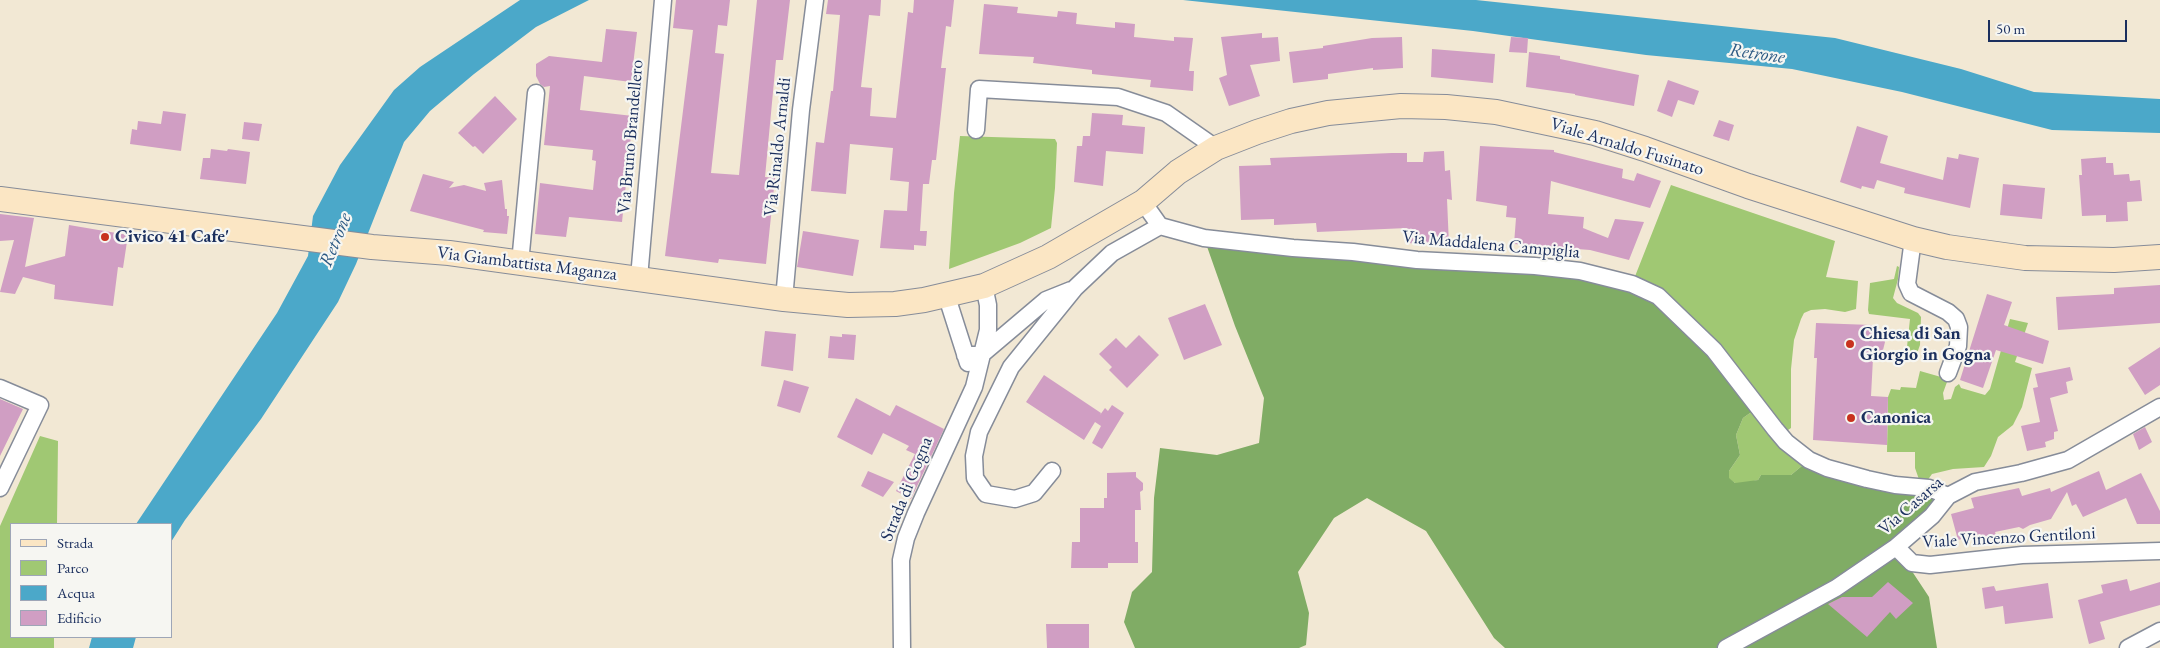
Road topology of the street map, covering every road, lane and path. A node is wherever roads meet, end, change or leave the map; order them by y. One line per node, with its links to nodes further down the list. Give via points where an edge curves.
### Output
1 (663, 0): 13 (street, Via Bruno Brandellero)
2 (815, 0): 17 (street, Via Rinaldo Arnaldi, via 801,110)
3 (536, 93): 12 (street)
4 (976, 130): 5 (street, via 979,89 1118,97 1166,113)
5 (1216, 148): 7 (street, Viale Arnaldo Fusinato, via 1178,172); 9 (street, Viale Arnaldo Fusinato, via 1292,120 1328,113 1401,106 1496,112 1637,146)
6 (0, 199): 12 (street, Via Giambattista Maganza, via 372,247)
7 (1143, 202): 8 (street); 10 (street, Viale Arnaldo Fusinato)
8 (1160, 226): 15 (street, via 1112,253); 24 (street, Via Maddalena Campiglia, via 1204,238 1417,260 1535,266 1571,270 1632,284 1658,296 1714,350 1786,442 1809,460 1866,479 1929,488)
9 (1913, 239): 11 (street, Viale Arnaldo Fusinato, via 2025,258 2114,260); 19 (street, via 1907,284 1911,293 1948,312 1959,327 1958,346)
10 (1048, 257): 14 (street, Via Giambattista Maganza)
11 (2160, 257)
12 (520, 262): 13 (street, Via Giambattista Maganza)
13 (639, 278): 17 (street, Via Giambattista Maganza)
14 (984, 286): 16 (street, Via Giambattista Maganza); 18 (street, via 988,330)
15 (1075, 288): 18 (street, via 1046,300); 22 (street, via 1011,366 979,432 974,456 975,478 986,494 1015,499 1034,493)
16 (946, 294): 17 (street, Via Giambattista Maganza, via 895,304); 18 (street, Strada di Gogna)
17 (784, 299)
18 (973, 355): 28 (street, Strada di Gogna, via 974,387 906,538 901,560)
19 (1948, 373)
20 (0, 388): 23 (street, via 40,405)
21 (2160, 408): 24 (street, Via Casarsa, via 2068,460 1975,482)
22 (1052, 471)
23 (0, 488)
24 (1948, 496): 25 (street, Via Casarsa, via 1932,516)
25 (1896, 547): 26 (street, Viale Vincenzo Gentiloni, via 1912,562 1930,565 2022,554); 29 (street, Via Casarsa, via 1836,588)
26 (2160, 551)
27 (2160, 631): 30 (street)
28 (902, 648)
29 (1726, 648)
30 (2128, 648)

